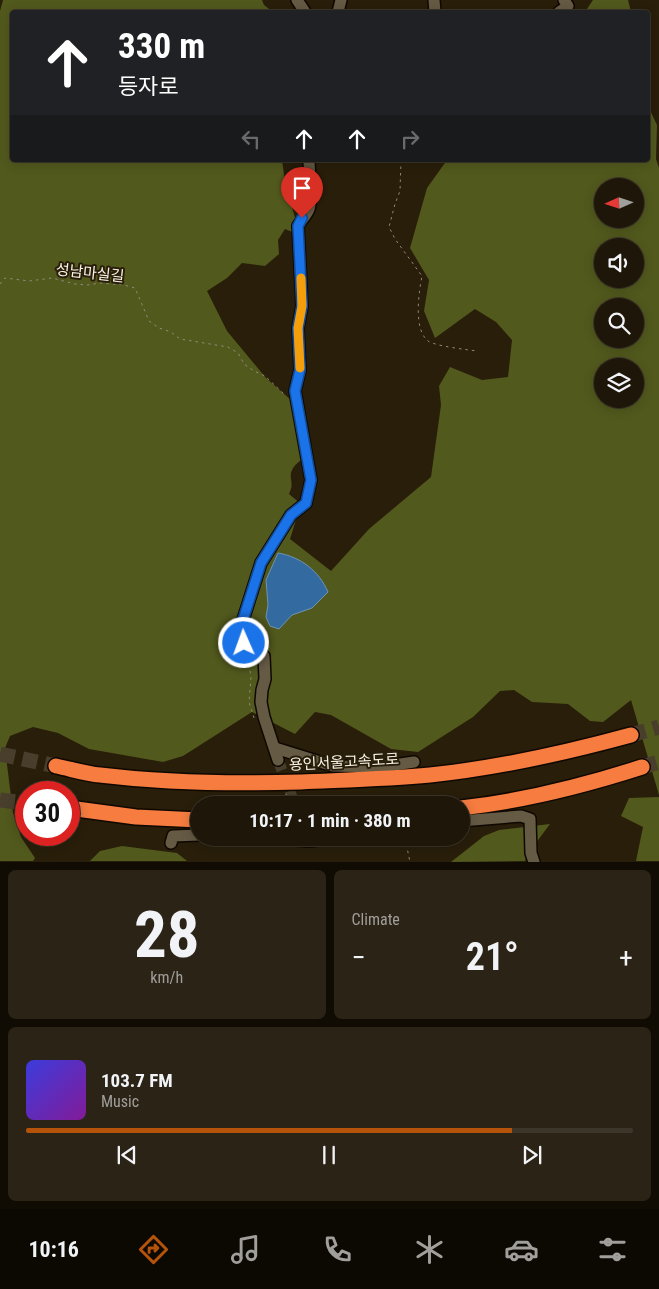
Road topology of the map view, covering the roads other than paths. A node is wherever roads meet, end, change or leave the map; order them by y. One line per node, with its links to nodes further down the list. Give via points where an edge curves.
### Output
1 (564, 0): 2 (street, via 568,6)
2 (562, 10)
3 (308, 162): 5 (street, via 310,198 308,210 298,226 302,306 298,328 300,370 295,391 311,480 306,503 291,515 261,563 242,623 244,643 264,656 261,702)
4 (631, 735): 8 (highway, 용인서울고속도로, via 490,766 378,779 256,783 171,781 99,775)
5 (275, 748): 6 (street); 7 (street, via 333,766 380,767)
6 (278, 760)
7 (414, 762)
8 (56, 766)
9 (642, 766): 10 (highway, via 540,795)
10 (470, 807)
11 (80, 809): 12 (highway)
12 (190, 820)
13 (470, 820): 16 (street, via 521,816 530,819)
14 (190, 835): 15 (street, via 173,836)
15 (171, 843)
16 (534, 862)

